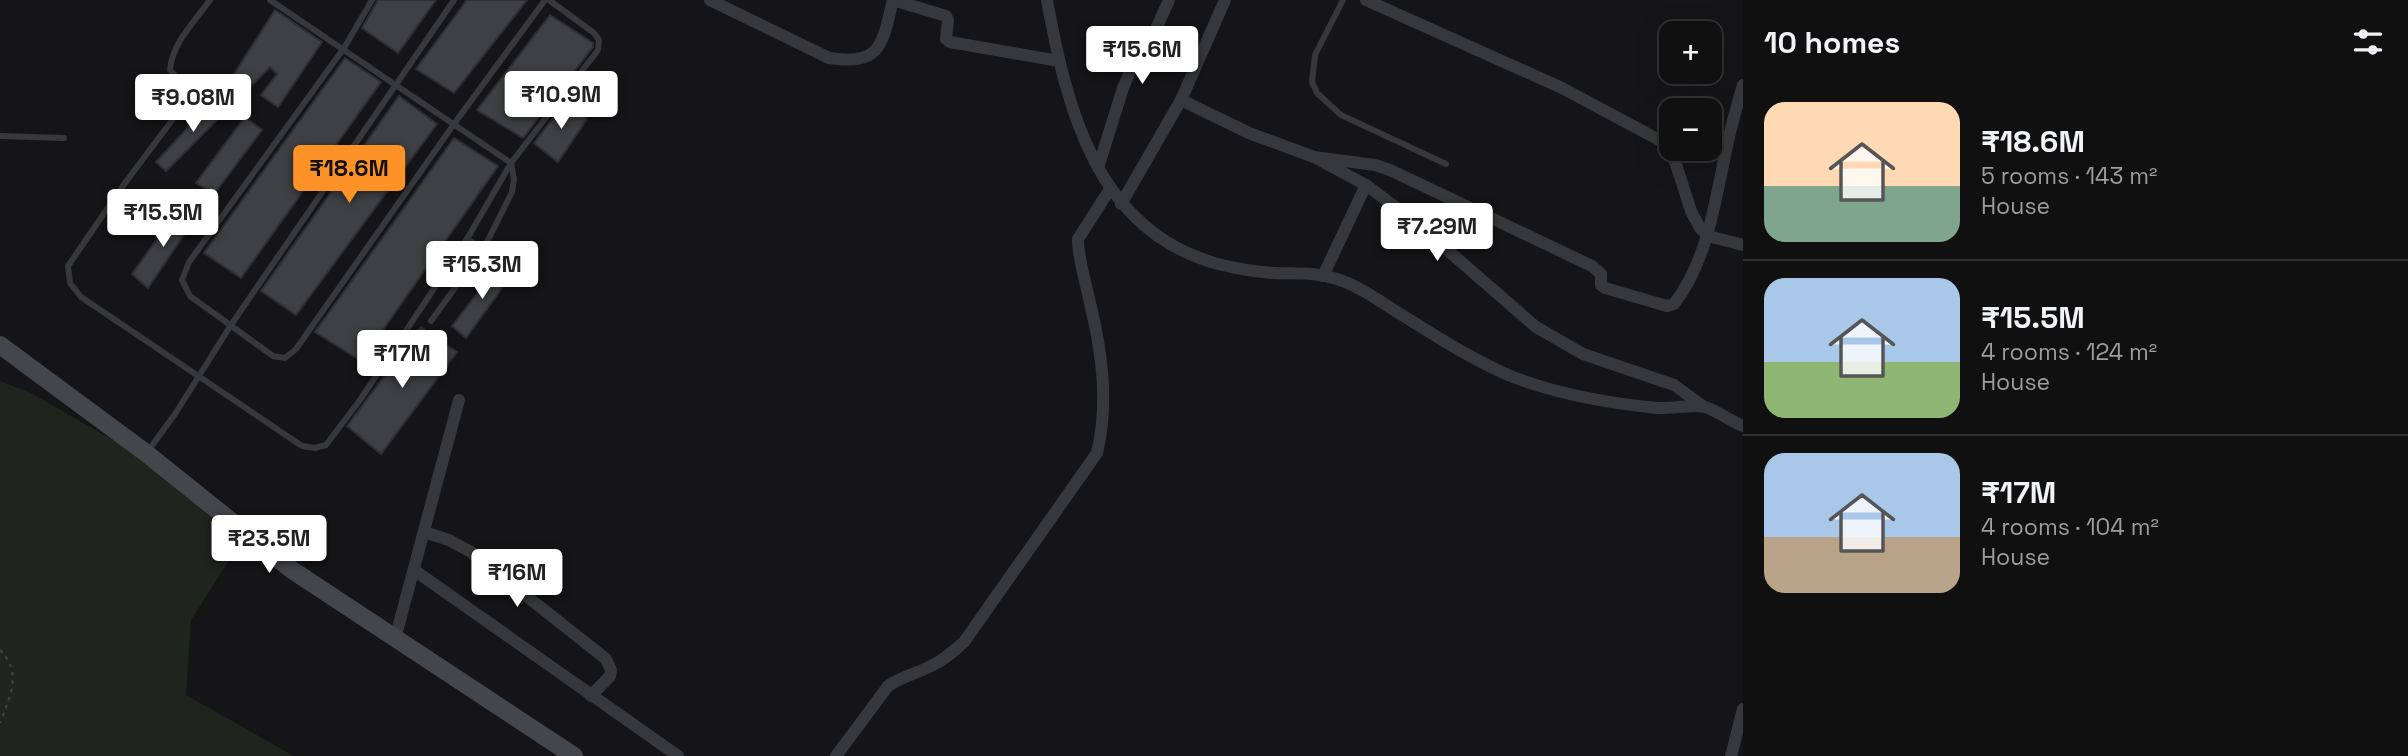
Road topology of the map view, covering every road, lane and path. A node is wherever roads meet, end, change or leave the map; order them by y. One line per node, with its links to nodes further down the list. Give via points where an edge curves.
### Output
1 (210, 0): 37 (lane, via 171,58 170,70 185,89 182,107 68,267 69,283 81,296)
2 (271, 0): 13 (lane)
3 (372, 0): 13 (lane)
4 (454, 0): 15 (lane)
5 (547, 0): 18 (lane); 22 (lane, via 594,33 598,50)
6 (710, 0): 7 (street, via 829,58 845,60 863,59 877,50 886,34)
7 (893, 0): 14 (street, via 946,16 950,42)
8 (1047, 0): 14 (street)
9 (1169, 0): 24 (street, via 1131,69)
10 (1225, 0): 17 (street)
11 (1343, 0): 23 (lane, via 1315,55 1312,82 1317,93 1341,115)
12 (1367, 0): 28 (street, via 1562,88 1663,142 1674,158 1691,211)
13 (344, 48): 15 (lane); 35 (lane, via 189,262 182,280 190,296)
14 (1059, 61): 24 (street)
15 (397, 85): 18 (lane); 35 (lane)
16 (1743, 85): 28 (street)
17 (1181, 100): 21 (street); 27 (street)
18 (454, 124): 22 (lane); 35 (lane, via 296,349 285,358 273,356)
19 (0, 136): 20 (lane)
20 (64, 138)
21 (1314, 157): 25 (street); 28 (street, via 1390,170 1592,267 1601,274 1605,288 1660,304 1674,304 1682,293)
22 (511, 163): 29 (lane); 31 (lane, via 512,192)
23 (1446, 164)
24 (1098, 168): 26 (street)
25 (1366, 185): 32 (street); 39 (street, via 1414,220 1544,332 1583,355 1674,385)
26 (1110, 189): 27 (street); 51 (street, via 1078,239 1101,365 1104,408 1097,453 964,642 930,667 888,686)
27 (1121, 204): 32 (street, via 1163,240 1192,255 1245,270)
28 (1708, 236): 30 (street)
29 (467, 239): 31 (lane); 37 (lane, via 326,445 302,446)
30 (1743, 245)
31 (485, 248): 33 (lane); 34 (lane)
32 (1323, 276): 39 (street, via 1359,288 1482,362 1538,385 1640,406)
33 (531, 277)
34 (431, 321)
35 (231, 325): 37 (lane)
36 (0, 345): 41 (main road)
37 (200, 375): 41 (lane)
38 (459, 400): 42 (street)
39 (1703, 407): 40 (street)
40 (1743, 426)
41 (146, 453): 44 (main road, via 292,570)
42 (424, 532): 43 (street); 46 (street, via 471,552 606,659 610,676)
43 (414, 570): 44 (street); 46 (street)
44 (396, 639): 49 (main road)
45 (0, 650): 48 (path, via 14,672)
46 (591, 696): 50 (street)
47 (1743, 709): 52 (street)
48 (0, 723)
49 (573, 756)
50 (678, 756)
51 (836, 756)
52 (1731, 756)

